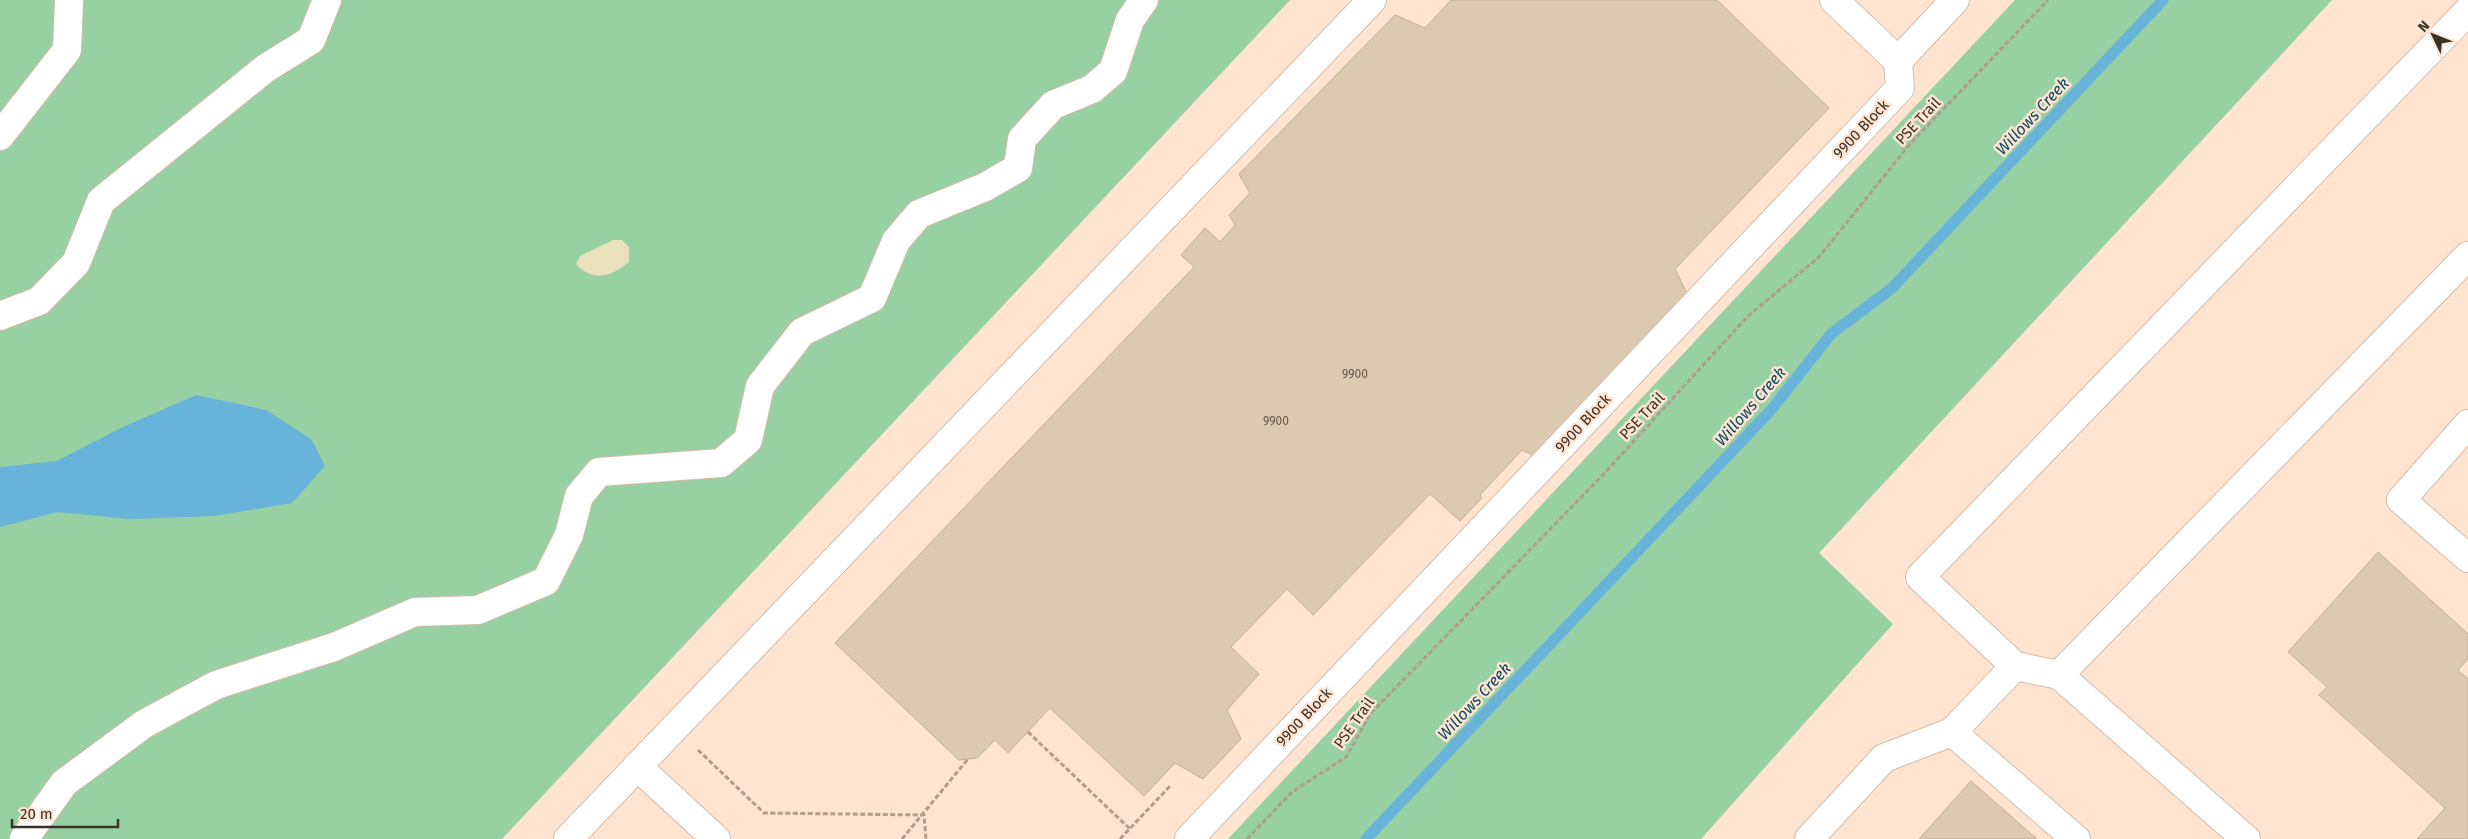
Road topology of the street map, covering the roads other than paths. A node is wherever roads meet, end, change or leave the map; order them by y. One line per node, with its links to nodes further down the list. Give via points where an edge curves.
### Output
1 (69, 0): 9 (lane, via 68,50)
2 (327, 0): 11 (lane, via 311,40 266,68 101,201 76,263 39,301)
3 (1144, 0): 18 (lane, via 1130,20 1112,71 1092,89 1053,105 1022,139 1018,168 985,188 919,214 896,241 872,298 802,332 760,386 748,440 721,463 599,472 579,496 569,535 546,581 478,610 415,612 334,647 216,685 144,724 64,783)
4 (1372, 0): 17 (lane)
5 (1834, 0): 8 (lane)
6 (1955, 0): 8 (lane)
7 (2468, 11): 14 (lane, via 1920,577)
8 (1898, 61): 21 (lane, 9900 Block, via 1900,88)
9 (0, 136)
10 (2468, 256): 15 (lane)
11 (0, 316)
12 (2468, 424): 13 (lane, via 2401,500)
13 (2468, 558)
14 (2015, 666): 15 (lane); 16 (lane)
15 (2058, 675): 24 (lane)
16 (1952, 732): 22 (lane, via 1884,758); 23 (lane)
17 (637, 766): 19 (lane); 20 (lane)
18 (24, 839)
19 (568, 839)
20 (716, 839)
21 (1189, 839)
22 (1809, 839)
23 (2076, 839)
24 (2246, 839)

